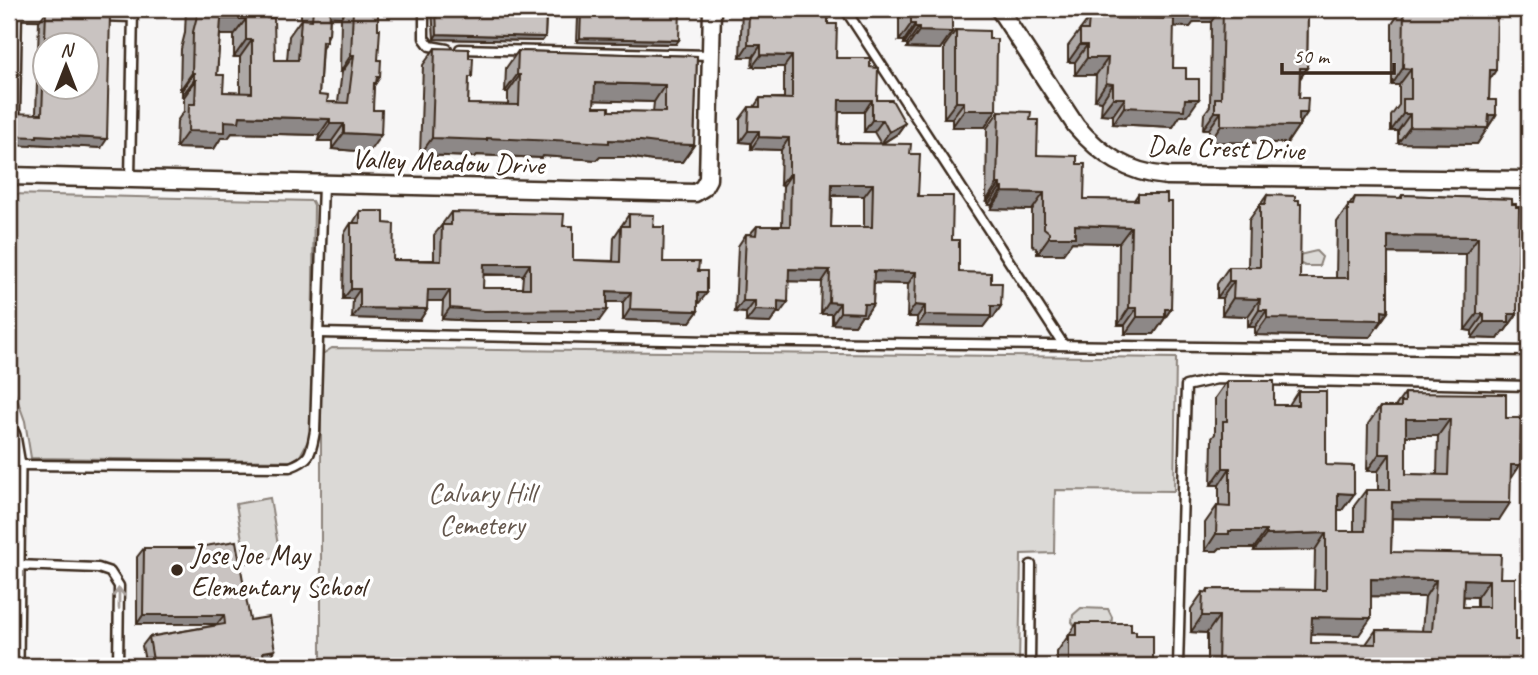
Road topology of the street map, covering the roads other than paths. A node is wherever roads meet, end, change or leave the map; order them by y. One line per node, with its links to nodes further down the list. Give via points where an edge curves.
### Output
1 (424, 9): 9 (lane, via 424,38 437,48)
2 (712, 9): 9 (street, Valley Meadow Drive)
3 (845, 9): 16 (lane)
4 (999, 9): 13 (street, Dale Crest Drive, via 1076,126 1104,154 1131,169 1167,176)
5 (14, 13): 7 (lane); 10 (lane)
6 (133, 13): 8 (lane); 12 (lane)
7 (59, 15)
8 (85, 16)
9 (711, 55): 14 (street, Valley Meadow Drive, via 708,179 695,193)
10 (15, 116)
11 (9, 176): 12 (street, Valley Meadow Drive)
12 (130, 179): 14 (street, Valley Meadow Drive)
13 (1529, 180)
14 (323, 184): 15 (lane)
15 (318, 333): 16 (lane); 20 (lane, via 315,431 311,453 304,462 290,467)
16 (1063, 344): 17 (lane)
17 (1529, 351)
18 (1529, 386): 26 (lane, via 1217,379 1185,386)
19 (9, 436): 20 (street)
20 (14, 465): 21 (street)
21 (13, 565): 23 (street); 24 (lane, one-way to 21, via 119,586 110,572)
22 (1031, 565): 25 (lane)
23 (12, 666)
24 (118, 666)
25 (1030, 666)
26 (1178, 666)

